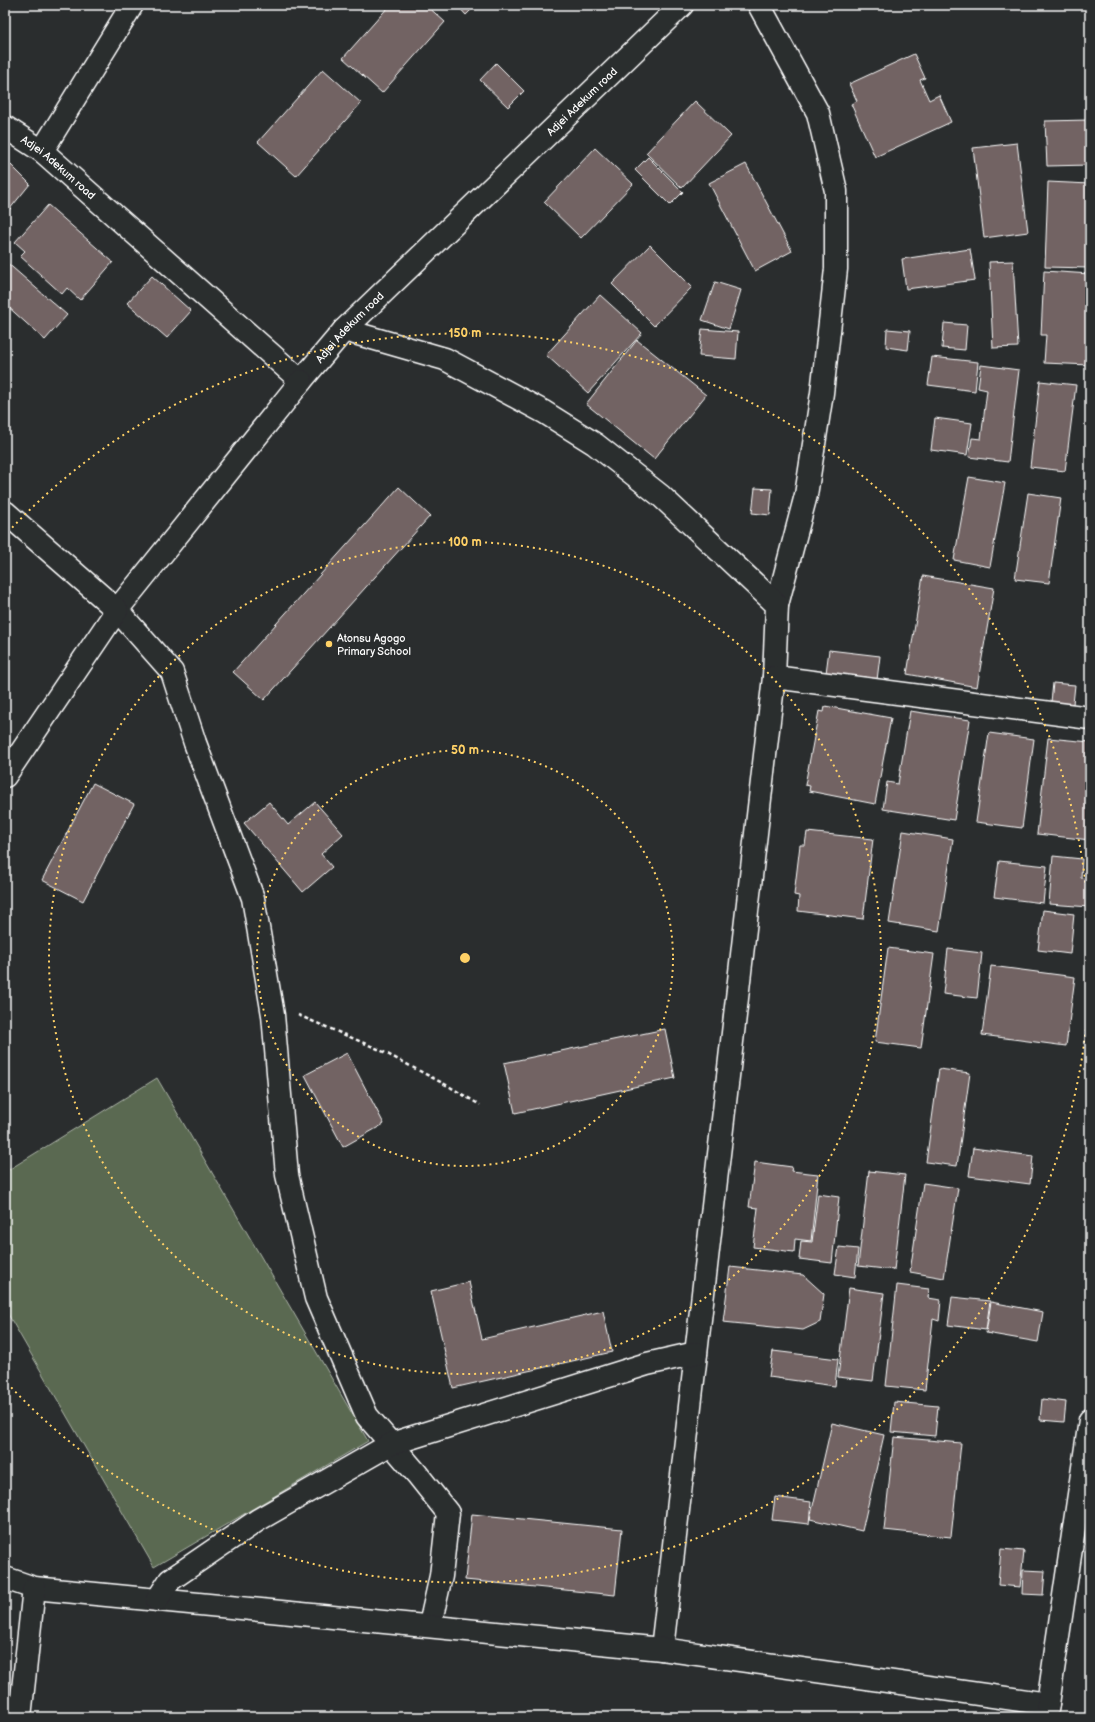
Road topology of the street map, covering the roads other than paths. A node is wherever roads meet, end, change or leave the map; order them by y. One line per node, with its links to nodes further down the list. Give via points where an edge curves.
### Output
1 (132, 5): 5 (street)
2 (682, 5): 6 (street, Adjei Adekum road)
3 (759, 5): 9 (street, via 818,113 836,191 836,269 822,393 806,495)
4 (5, 127): 5 (street, Adjei Adekum road)
5 (42, 151): 7 (street, Adjei Adekum road)
6 (344, 330): 7 (street, Adjei Adekum road); 9 (street, via 445,359 544,412 595,444 661,496)
7 (301, 381): 10 (street)
8 (5, 512): 10 (street)
9 (776, 605): 11 (street)
10 (117, 610): 13 (street); 16 (street, via 172,672 195,743 253,898 271,1002 287,1175 316,1298 367,1416)
11 (774, 677): 12 (street); 14 (street)
12 (1090, 718)
13 (5, 776)
14 (696, 1353): 16 (street, via 647,1364); 21 (street)
15 (1090, 1420): 22 (street)
16 (391, 1444): 19 (street, via 258,1520 170,1580); 20 (street, via 448,1513 441,1576)
17 (5, 1578): 18 (street)
18 (34, 1588): 19 (street); 23 (street)
19 (157, 1600): 20 (street)
20 (430, 1626): 21 (street)
21 (662, 1649): 22 (street)
22 (1047, 1710)
23 (20, 1717)

